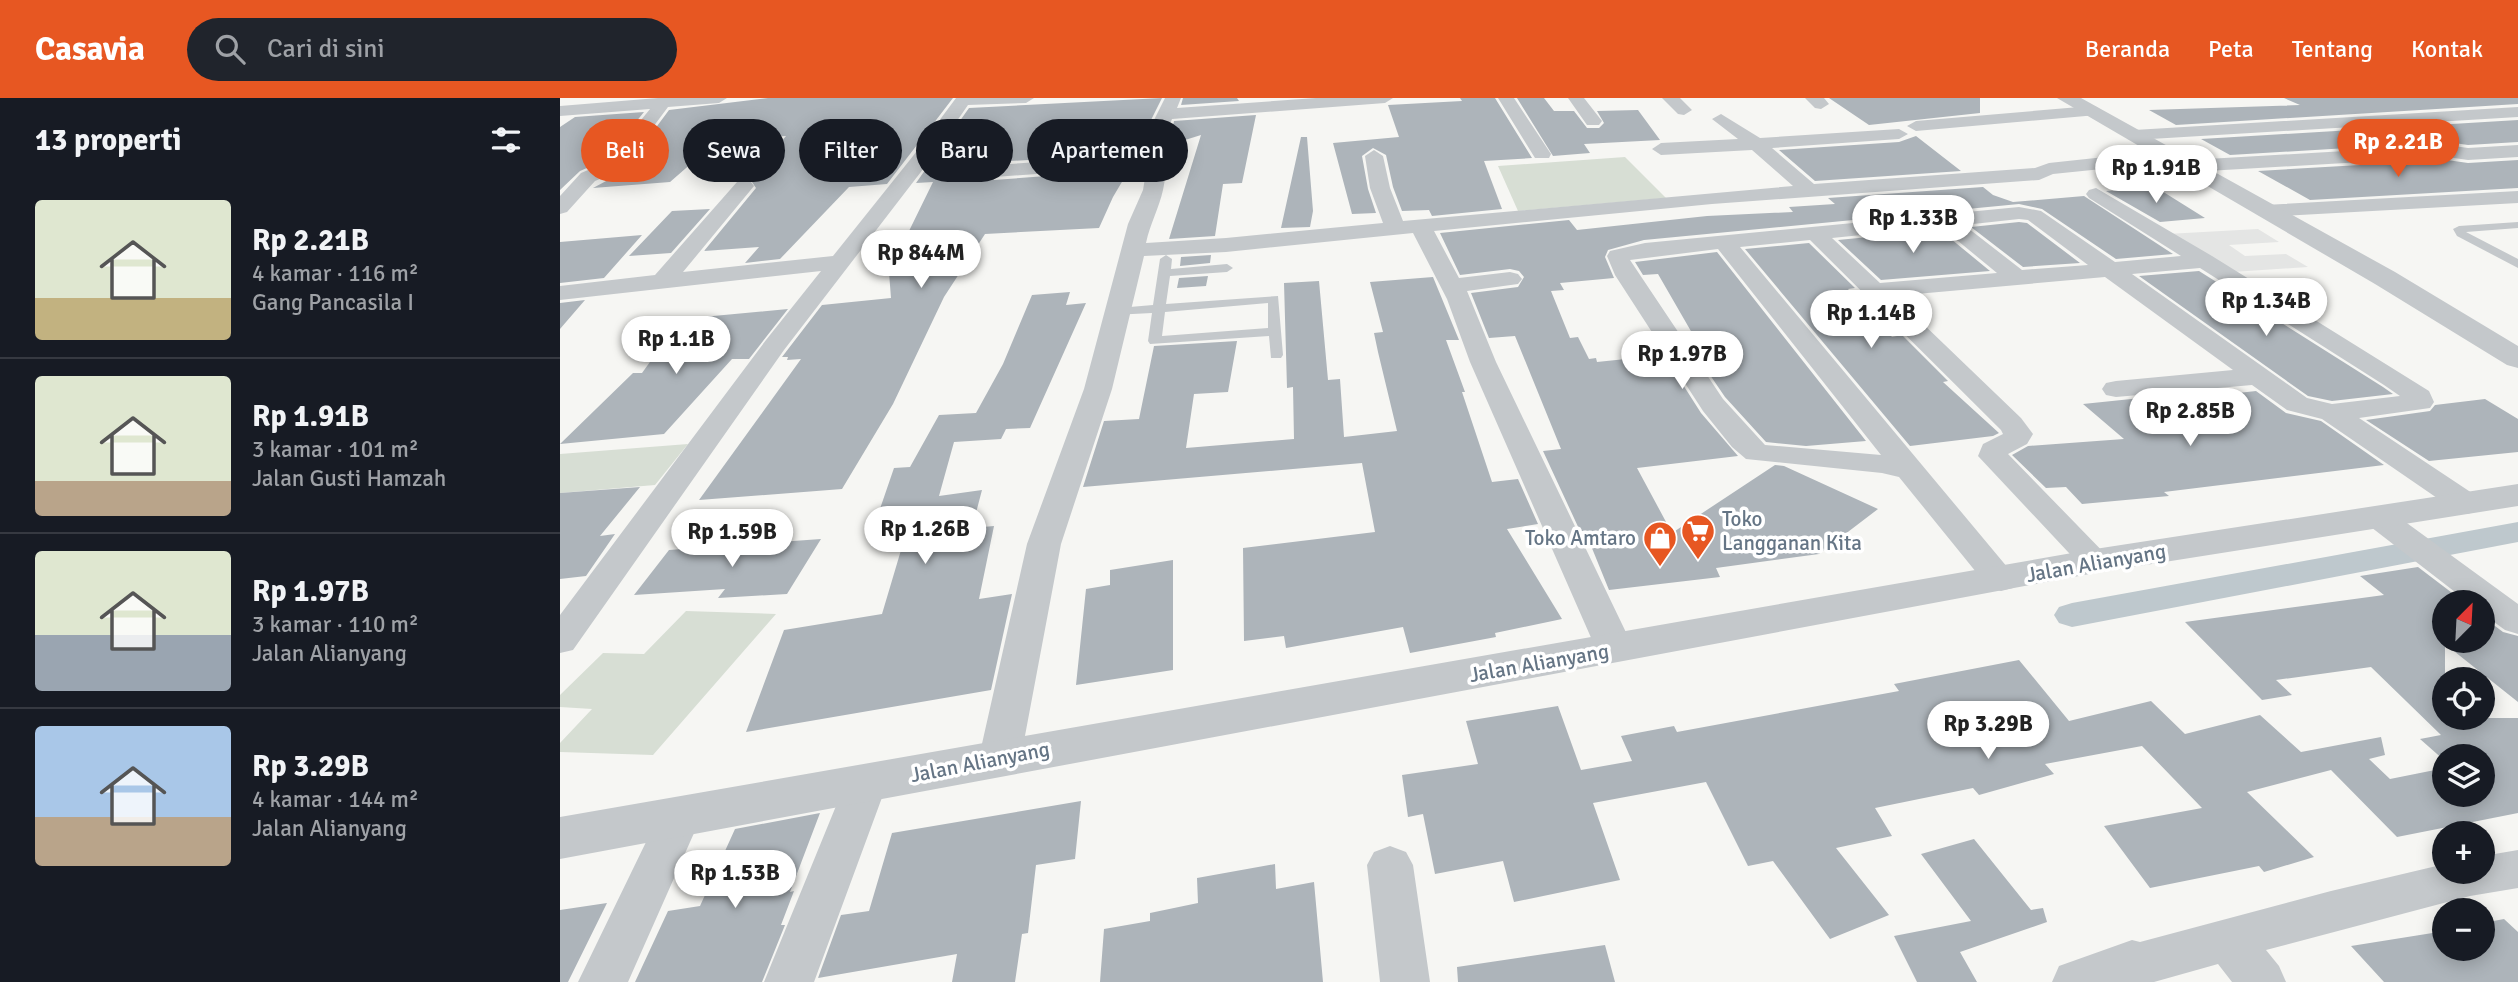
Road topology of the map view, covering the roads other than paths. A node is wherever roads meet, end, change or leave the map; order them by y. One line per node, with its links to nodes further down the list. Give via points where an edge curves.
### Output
1 (719, 98): 10 (street)
2 (1026, 98): 8 (street)
3 (1385, 98): 11 (street)
4 (1506, 98): 23 (street)
5 (1576, 98): 18 (street)
6 (1670, 98): 12 (street)
7 (2067, 98): 14 (street)
8 (963, 99): 42 (street)
9 (2445, 99): 16 (street)
10 (663, 103): 13 (street); 33 (street, via 614,166 588,177)
11 (1169, 106)
12 (1684, 110)
13 (560, 111)
14 (2091, 111): 19 (street); 20 (street)
15 (2518, 112): 16 (street)
16 (2489, 114): 19 (street)
17 (1721, 119): 20 (street)
18 (1593, 121)
19 (2134, 135): 26 (street)
20 (1756, 144): 21 (street); 30 (street)
21 (1661, 149)
22 (2518, 151): 24 (street)
23 (1542, 154)
24 (2468, 154): 26 (street, via 2447,151); 27 (street)
25 (1374, 156): 37 (street, via 1380,188)
26 (2180, 161): 30 (street); 34 (street)
27 (2505, 170)
28 (1154, 182): 40 (street)
29 (744, 186): 48 (street)
30 (1810, 191): 37 (street)
31 (2096, 194): 41 (street)
32 (2518, 197): 34 (street)
33 (563, 200)
34 (2265, 211): 56 (street)
35 (1945, 220): 38 (street); 45 (street, via 2034,215); 46 (street)
36 (2518, 225): 43 (lane, via 2459,229)
37 (1407, 227): 40 (street); 49 (street)
38 (1815, 233): 39 (street); 50 (street)
39 (1723, 241): 60 (street); 60 (street, via 1618,256 1735,433 1757,453 1882,464)
40 (1134, 250): 53 (street)
41 (2204, 261): 45 (street); 59 (street, via 2394,379 2420,402)
42 (840, 262): 48 (street); 67 (street)
43 (2518, 264)
44 (1227, 268): 52 (lane, via 1165,266)
45 (2109, 268): 46 (street); 57 (street)
46 (2016, 277): 50 (street)
47 (1510, 279): 49 (street)
48 (663, 281): 51 (street)
49 (1452, 286): 68 (street)
50 (1872, 291): 64 (street, via 2011,424 2017,438 1994,450 1993,456)
51 (560, 293)
52 (1160, 309): 53 (lane); 54 (lane, via 1229,298 1274,299); 54 (lane, via 1155,341)
53 (1118, 312): 69 (street, via 1098,389 1044,544)
54 (1275, 332): 55 (lane)
55 (1276, 355)
56 (2518, 359)
57 (2258, 376): 58 (street); 59 (street, via 2297,404)
58 (2116, 389)
59 (2332, 414): 62 (street)
60 (1910, 471): 65 (street)
61 (2518, 495): 62 (street, Jalan Alianyang)
62 (2467, 504): 63 (street, Jalan Alianyang)
63 (2387, 523): 64 (street, Jalan Alianyang); 66 (street)
64 (2095, 561): 65 (street, Jalan Alianyang)
65 (2001, 580): 68 (street, Jalan Alianyang)
66 (2518, 622)
67 (560, 641)
68 (1615, 649): 69 (street, Jalan Alianyang)
69 (1000, 757): 70 (street, Jalan Alianyang)
70 (866, 784): 71 (street, Jalan Alianyang); 77 (street)
71 (680, 815): 72 (street, Jalan Alianyang); 76 (street)
72 (560, 838)
73 (1390, 864): 78 (street)
74 (2518, 869): 75 (street)
75 (2228, 939): 79 (street, via 2140,964 2132,962); 80 (street)
76 (603, 982)
77 (789, 982)
78 (1405, 982)
79 (2077, 982)
80 (2261, 982)

